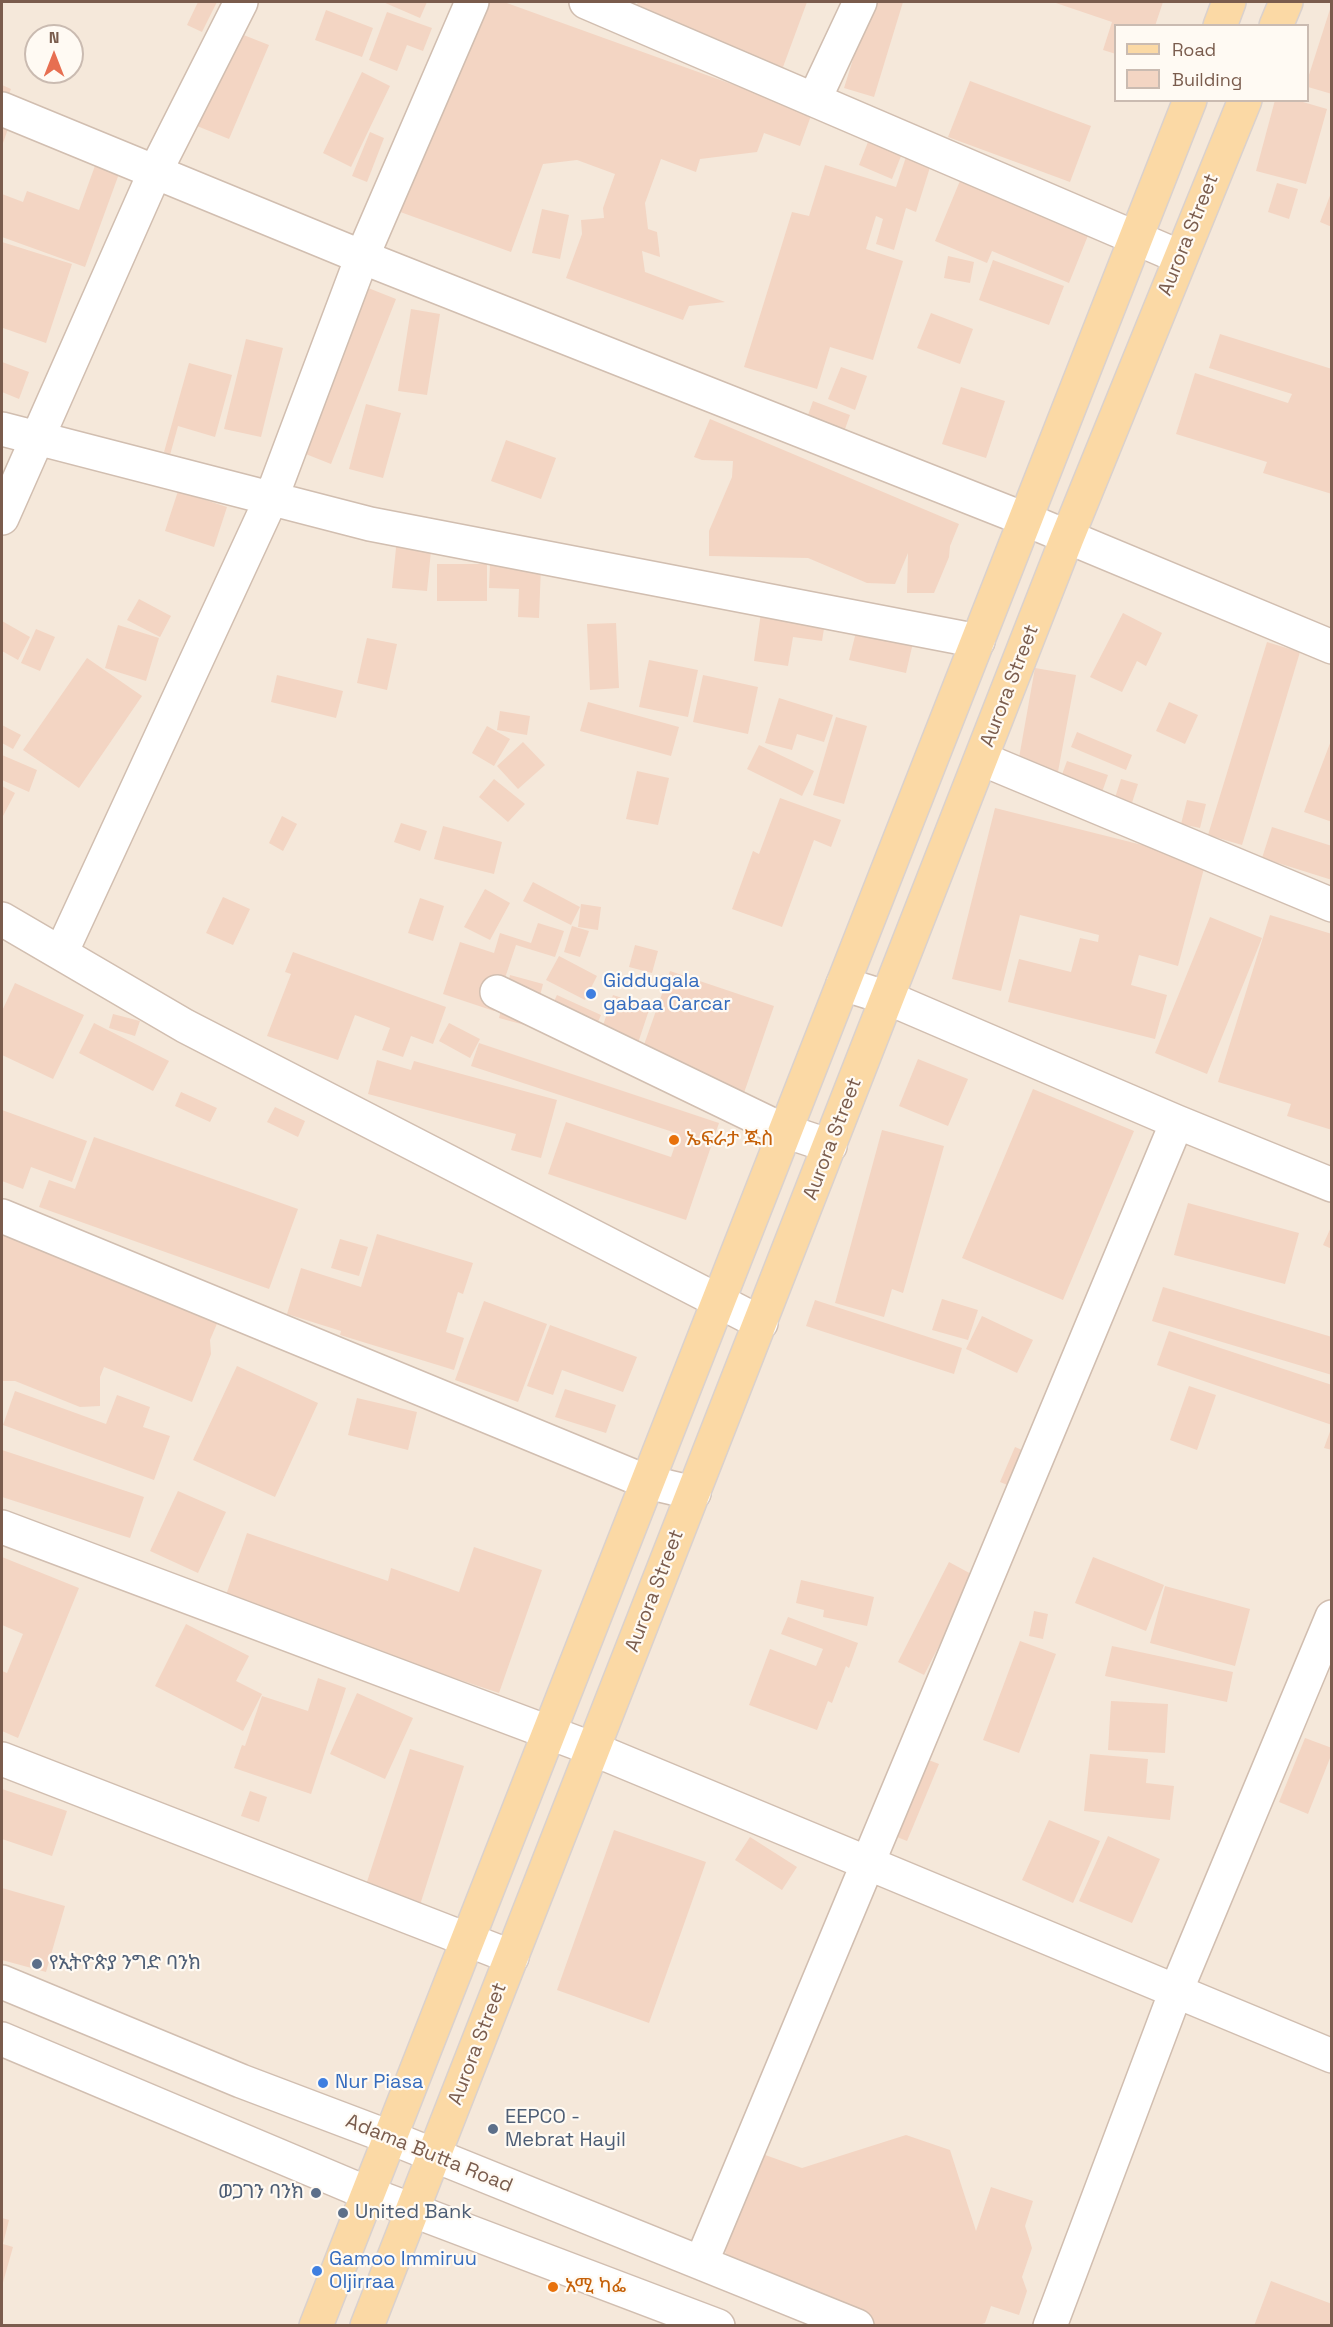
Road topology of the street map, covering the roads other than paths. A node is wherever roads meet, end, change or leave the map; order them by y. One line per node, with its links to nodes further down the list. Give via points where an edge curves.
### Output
1 (241, 2): 13 (street)
2 (472, 2): 15 (street)
3 (586, 2): 9 (street)
4 (860, 2): 9 (street)
5 (1229, 2): 7 (main road)
6 (1286, 2): 8 (main road)
7 (1221, 24)
8 (1277, 24)
9 (814, 100): 14 (street)
10 (1189, 102): 14 (main road)
11 (1244, 102): 16 (main road, Aurora Street)
12 (2, 109): 13 (street)
13 (155, 172): 15 (street); 18 (street)
14 (1136, 239): 16 (street); 21 (main road)
15 (362, 257): 19 (street); 21 (street)
16 (1180, 257): 22 (main road, Aurora Street)
17 (2, 429): 18 (street)
18 (38, 438): 19 (street); 20 (street)
19 (271, 499): 23 (street, via 370,524); 28 (street)
20 (2, 518)
21 (1027, 520): 22 (street); 23 (main road)
22 (1068, 538): 24 (street); 25 (main road, Aurora Street)
23 (978, 641): 29 (main road)
24 (1332, 647)
25 (982, 759): 26 (street); 31 (main road, Aurora Street)
26 (1332, 905)
27 (2, 919): 28 (street)
28 (61, 953): 37 (street, via 185,1026)
29 (843, 984): 31 (street); 33 (main road)
30 (497, 992): 33 (street)
31 (888, 998): 32 (street); 34 (main road, Aurora Street)
32 (1177, 1122): 35 (street); 46 (street)
33 (785, 1131): 34 (street); 37 (main road)
34 (830, 1146): 38 (main road, Aurora Street)
35 (1332, 1185)
36 (2, 1216): 39 (street)
37 (718, 1301): 38 (street); 39 (main road)
38 (760, 1323): 40 (main road, Aurora Street)
39 (647, 1482): 40 (street); 43 (main road)
40 (694, 1493): 44 (main road, Aurora Street)
41 (2, 1527): 43 (street)
42 (1332, 1617): 50 (street)
43 (548, 1733): 44 (street); 47 (main road)
44 (593, 1749): 46 (street); 48 (main road, Aurora Street)
45 (2, 1759): 47 (street)
46 (868, 1864): 50 (street); 57 (street)
47 (467, 1940): 48 (street); 53 (main road)
48 (512, 1957): 54 (main road, Aurora Street)
49 (2, 1983): 53 (street, Adama Butta Road)
50 (1176, 1991): 52 (street); 63 (street)
51 (2, 2039): 55 (street)
52 (1332, 2056)
53 (389, 2137): 54 (street, Adama Butta Road); 55 (main road)
54 (429, 2167): 56 (main road, Aurora Street); 57 (street, Adama Butta Road)
55 (367, 2193): 56 (street); 59 (main road)
56 (412, 2210): 58 (street); 60 (main road, Aurora Street)
57 (701, 2263): 62 (street, Adama Butta Road)
58 (675, 2318): 61 (street)
59 (316, 2325)
60 (367, 2325)
61 (718, 2325)
62 (857, 2325)
63 (1050, 2325)

